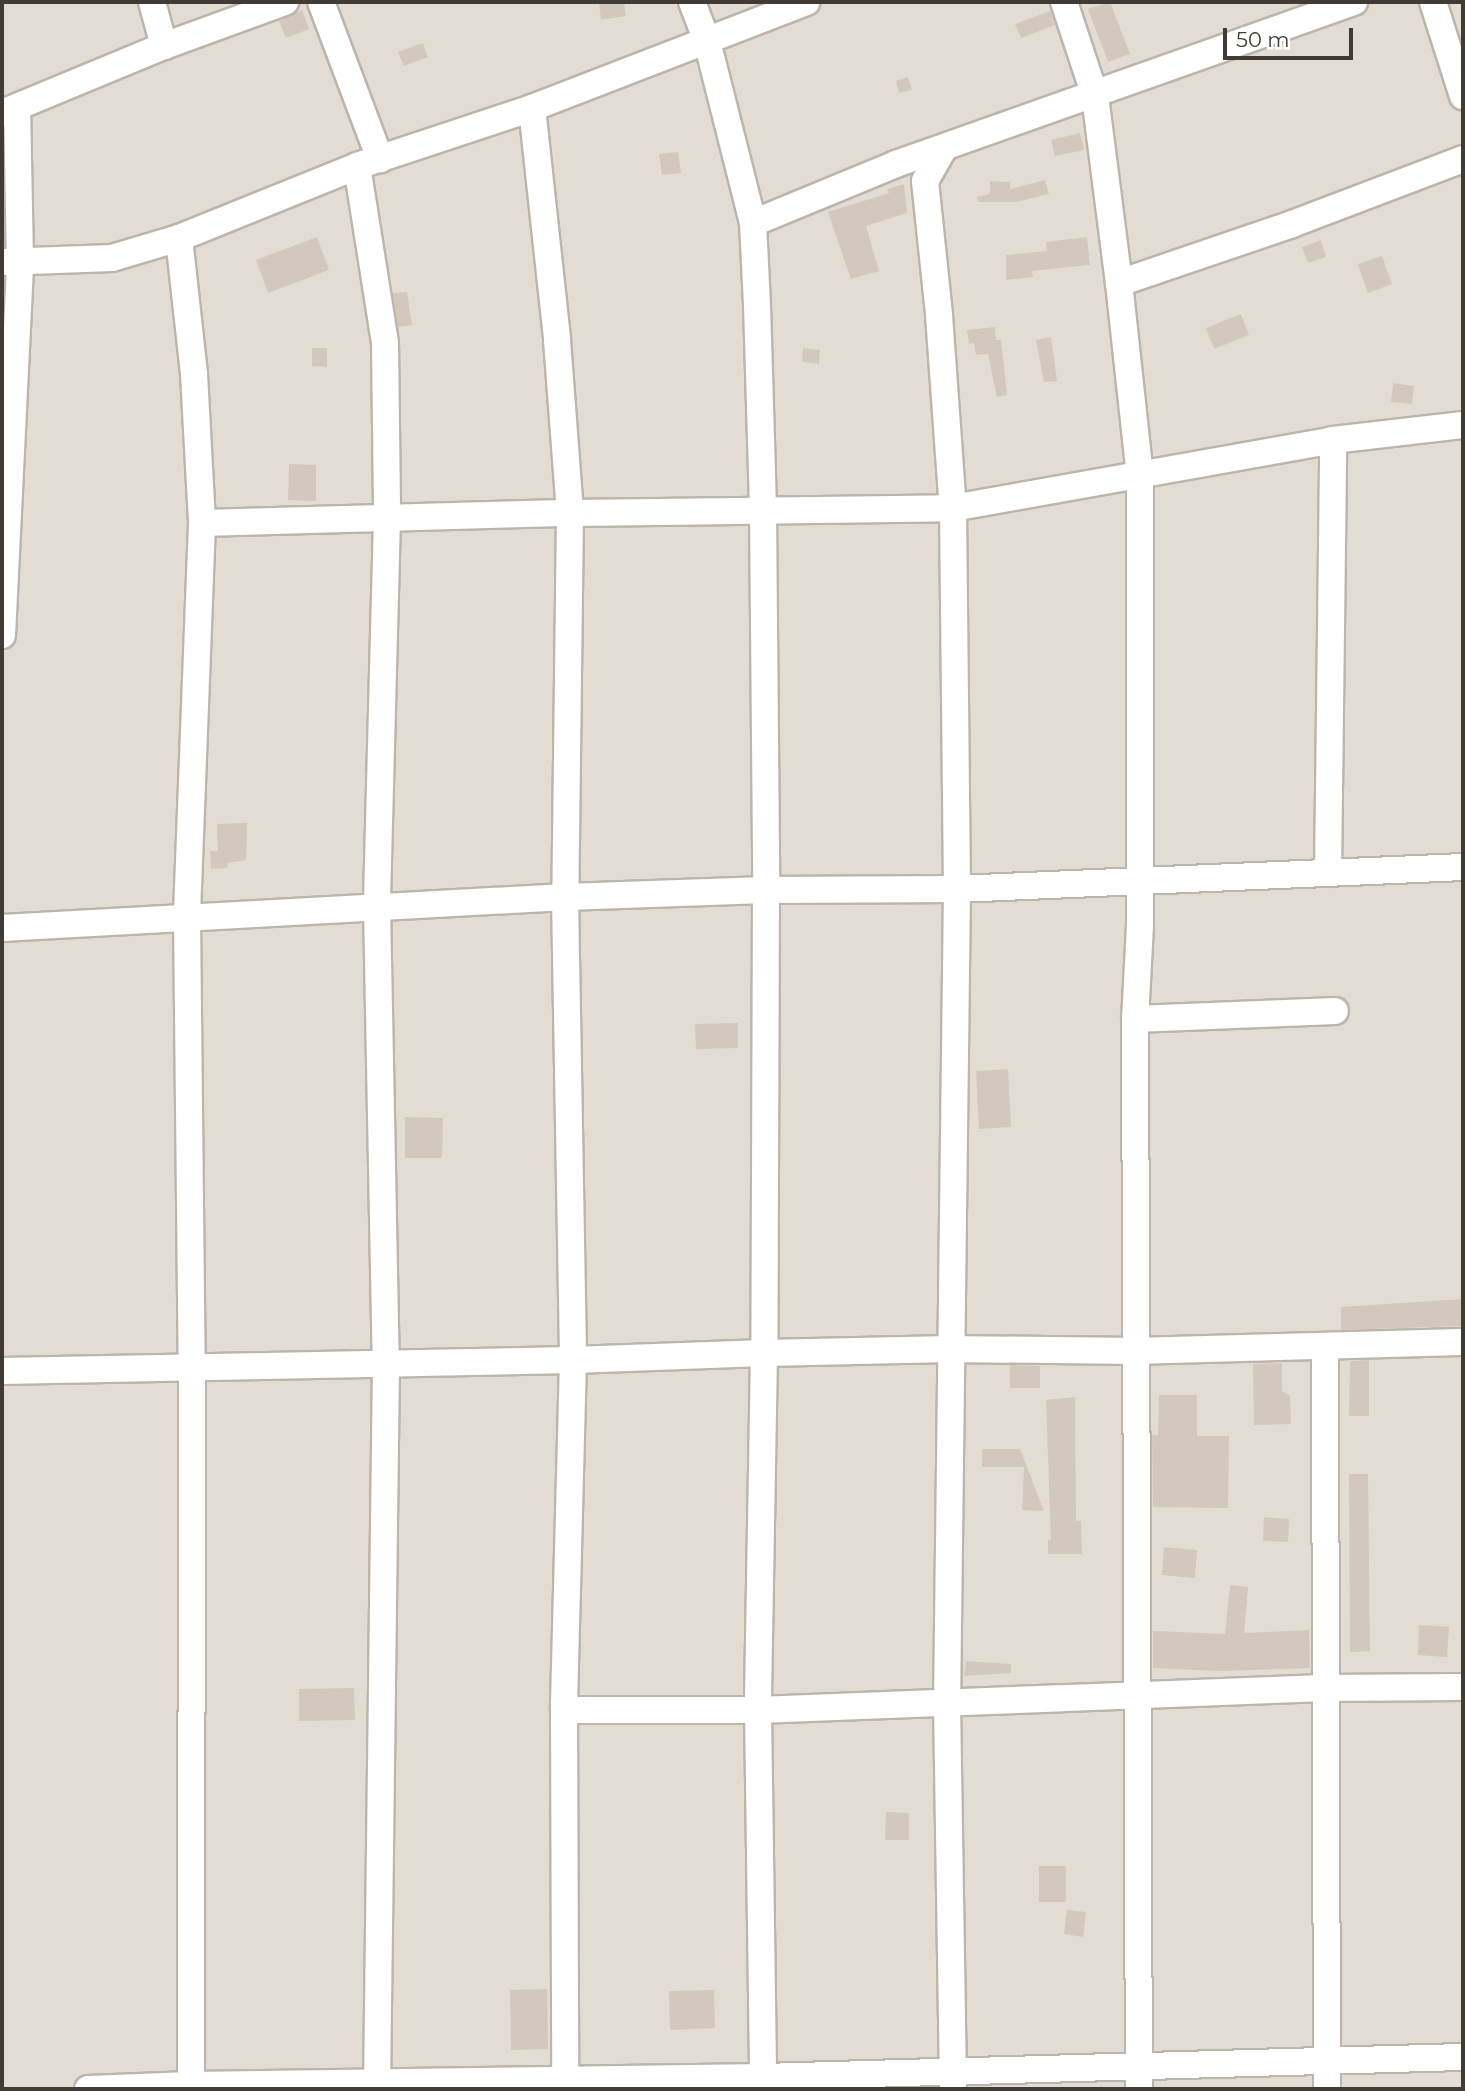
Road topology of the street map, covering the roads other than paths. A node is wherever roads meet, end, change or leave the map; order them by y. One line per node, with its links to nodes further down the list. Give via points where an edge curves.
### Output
1 (152, 2): 10 (street)
2 (285, 2): 10 (street)
3 (321, 2): 17 (street)
4 (692, 2): 9 (street)
5 (806, 2): 9 (street)
6 (1064, 2): 11 (street)
7 (1353, 2): 11 (street)
8 (1433, 2): 12 (street)
9 (707, 41): 13 (street); 20 (street)
10 (164, 46): 14 (street)
11 (1095, 96): 15 (street); 23 (street)
12 (1463, 96)
13 (532, 108): 17 (street); 30 (street)
14 (9, 111): 22 (street)
15 (944, 148): 18 (street); 19 (street)
16 (1463, 159): 23 (street)
17 (368, 163): 21 (street); 31 (street, via 384,343)
18 (896, 164): 19 (street); 20 (street)
19 (925, 181): 28 (street)
20 (753, 223): 29 (street)
21 (179, 238): 22 (street, via 112,258); 32 (street, via 194,374)
22 (11, 261): 27 (street)
23 (1119, 283): 26 (street)
24 (1463, 425): 25 (street)
25 (1333, 440): 26 (street); 35 (street)
26 (1140, 476): 28 (street); 36 (street)
27 (5, 503): 33 (street)
28 (953, 508): 29 (street); 38 (street)
29 (763, 509): 30 (street); 37 (street)
30 (570, 513): 31 (street); 39 (street)
31 (387, 518): 32 (street); 40 (street)
32 (202, 523): 41 (street)
33 (2, 635)
34 (1463, 867): 35 (street)
35 (1328, 873): 36 (street)
36 (1139, 882): 38 (street); 44 (street)
37 (766, 890): 38 (street); 39 (street); 49 (street)
38 (957, 890): 47 (street)
39 (565, 897): 40 (street); 50 (street)
40 (377, 906): 41 (street); 51 (street)
41 (187, 916): 42 (street); 52 (street)
42 (2, 928)
43 (1335, 1011): 44 (street)
44 (1135, 1019): 48 (street)
45 (1463, 1342): 46 (street)
46 (1325, 1347): 48 (street); 55 (street)
47 (950, 1349): 48 (street); 49 (street); 57 (street)
48 (1137, 1351): 56 (street)
49 (764, 1353): 50 (street); 59 (street)
50 (573, 1360): 51 (street); 58 (street)
51 (386, 1363): 52 (street); 66 (street)
52 (192, 1367): 53 (street); 67 (street)
53 (2, 1371)
54 (1463, 1687): 55 (street)
55 (1324, 1688): 56 (street); 61 (street)
56 (1138, 1694): 57 (street); 62 (street)
57 (947, 1702): 59 (street); 63 (street)
58 (565, 1710): 59 (street); 65 (street)
59 (758, 1710): 64 (street)
60 (1463, 2057): 61 (street)
61 (1328, 2058): 62 (street); 69 (street)
62 (1139, 2078): 63 (street)
63 (953, 2080): 64 (street)
64 (763, 2083): 65 (street)
65 (565, 2084): 66 (street)
66 (377, 2086): 67 (street)
67 (190, 2087): 68 (street)
68 (88, 2089)
69 (1327, 2089)

